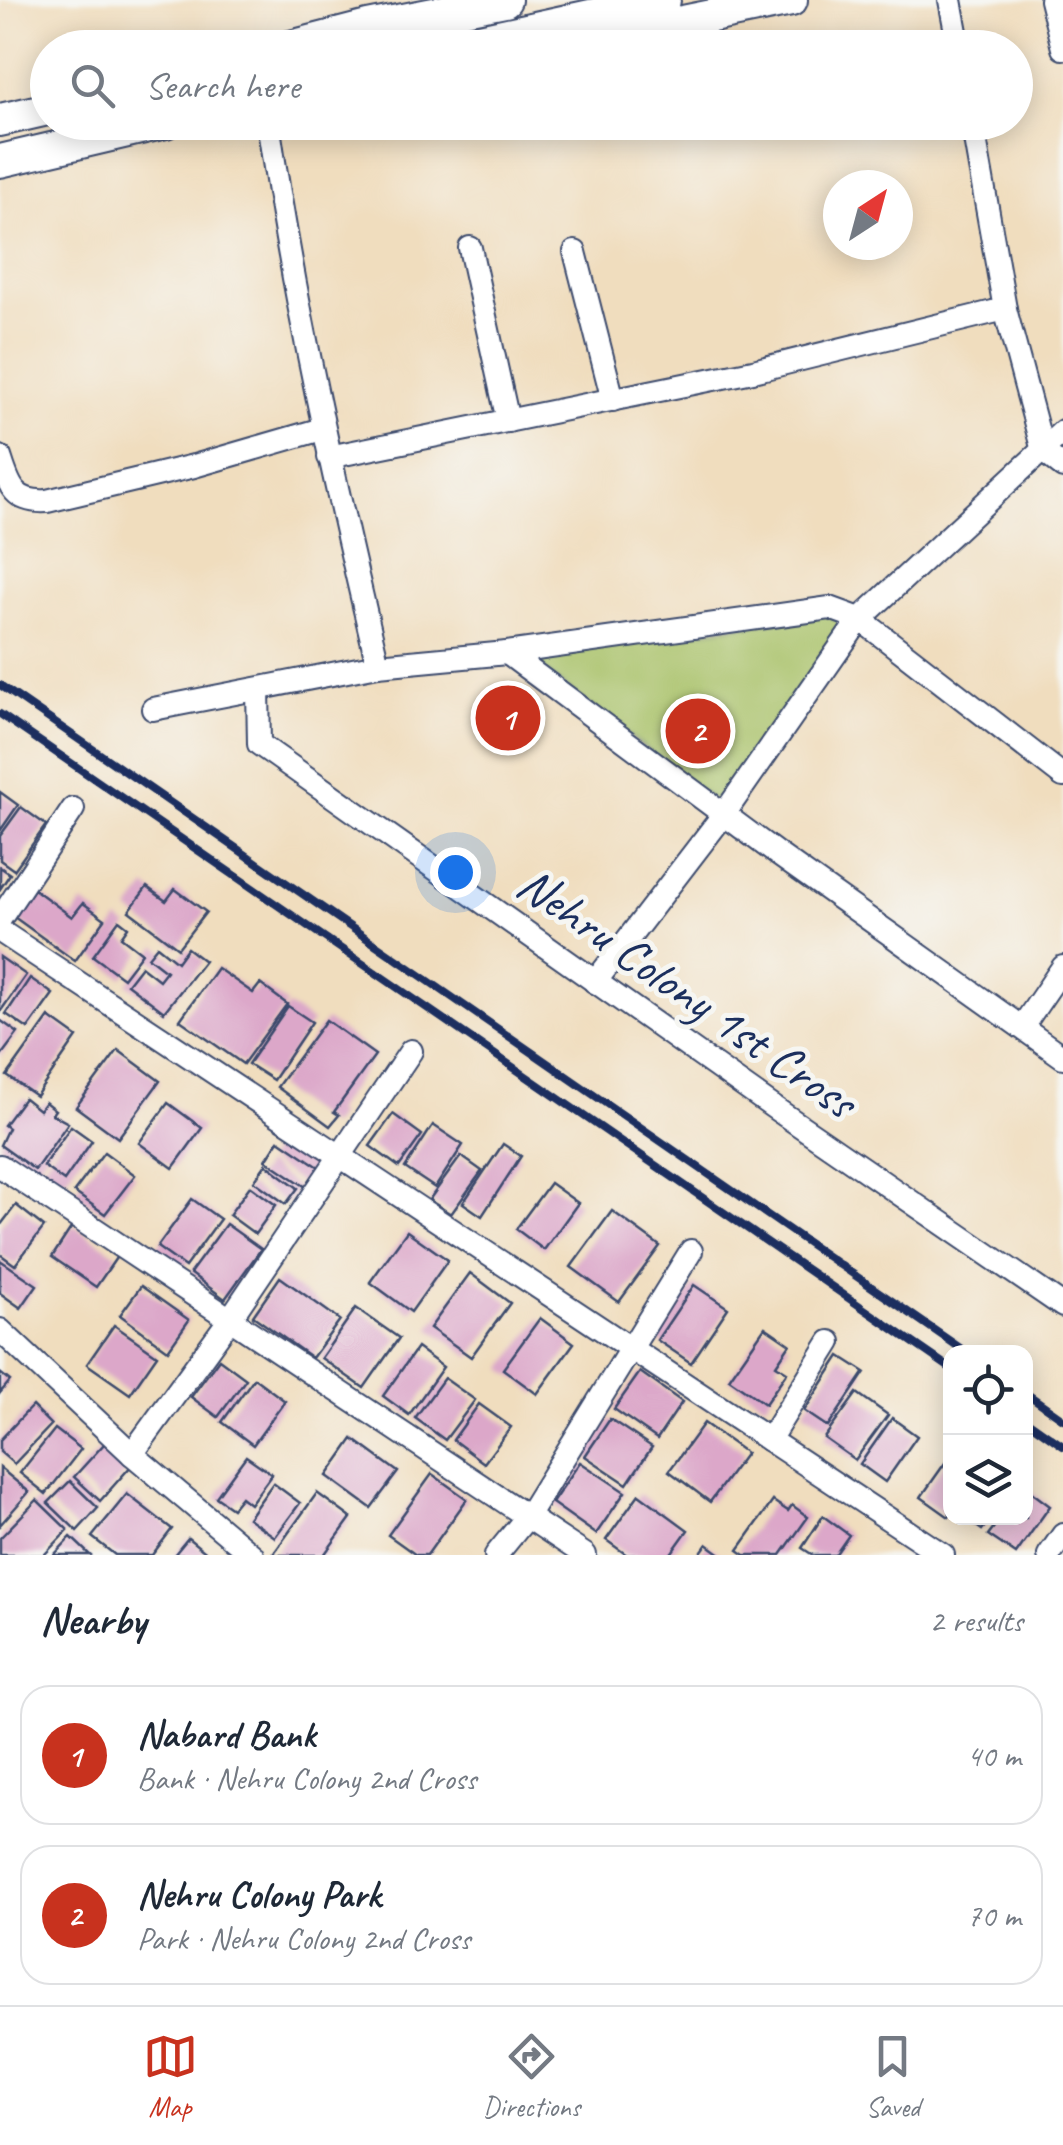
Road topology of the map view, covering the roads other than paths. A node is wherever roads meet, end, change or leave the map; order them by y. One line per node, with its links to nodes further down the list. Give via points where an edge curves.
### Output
1 (505, 0): 6 (main road)
2 (664, 0): 7 (main road)
3 (791, 0): 8 (main road)
4 (950, 0): 9 (street)
5 (1051, 0): 10 (street)
6 (368, 25)
7 (526, 30)
8 (643, 30)
9 (955, 30)
10 (1063, 48)
11 (30, 113): 12 (main road)
12 (0, 120)
13 (30, 136): 17 (main road)
14 (89, 140): 18 (main road)
15 (271, 140): 24 (street)
16 (975, 140): 21 (street)
17 (0, 143)
18 (0, 161)
19 (470, 248): 23 (street)
20 (575, 252): 22 (street)
21 (1006, 310): 22 (street); 26 (street)
22 (614, 400): 23 (street)
23 (508, 421): 28 (street)
24 (322, 428): 27 (street, via 46,501 19,496); 28 (street)
25 (1063, 431): 26 (street)
26 (1043, 451): 29 (street); 30 (street)
27 (0, 457)
28 (329, 457): 32 (street)
29 (1063, 467)
30 (868, 611): 31 (street, via 830,608); 35 (street); 37 (street)
31 (507, 652): 32 (street); 37 (street)
32 (378, 666): 33 (street)
33 (258, 689): 34 (street); 41 (street, Nehru Colony 1st Cross, via 259,744)
34 (153, 710)
35 (1063, 776)
36 (73, 809): 38 (street)
37 (724, 814): 41 (street); 42 (street)
38 (0, 919)
39 (0, 931): 45 (street)
40 (1063, 967): 42 (street)
41 (595, 982): 48 (street, Nehru Colony 1st Cross)
42 (1022, 1027): 44 (street)
43 (411, 1051): 45 (street)
44 (1063, 1057)
45 (342, 1157): 49 (street); 52 (street)
46 (0, 1166): 49 (street)
47 (691, 1251): 52 (street)
48 (1063, 1306)
49 (230, 1319): 54 (street); 55 (street)
50 (0, 1330): 54 (street)
51 (830, 1342): 53 (street)
52 (633, 1349): 53 (street); 55 (street)
53 (769, 1440): 60 (street)
54 (132, 1454): 57 (street)
55 (527, 1517): 58 (street); 59 (street)
56 (1063, 1535): 61 (street)
57 (252, 1555)
58 (496, 1555)
59 (585, 1555)
60 (943, 1555)
61 (1049, 1555)

